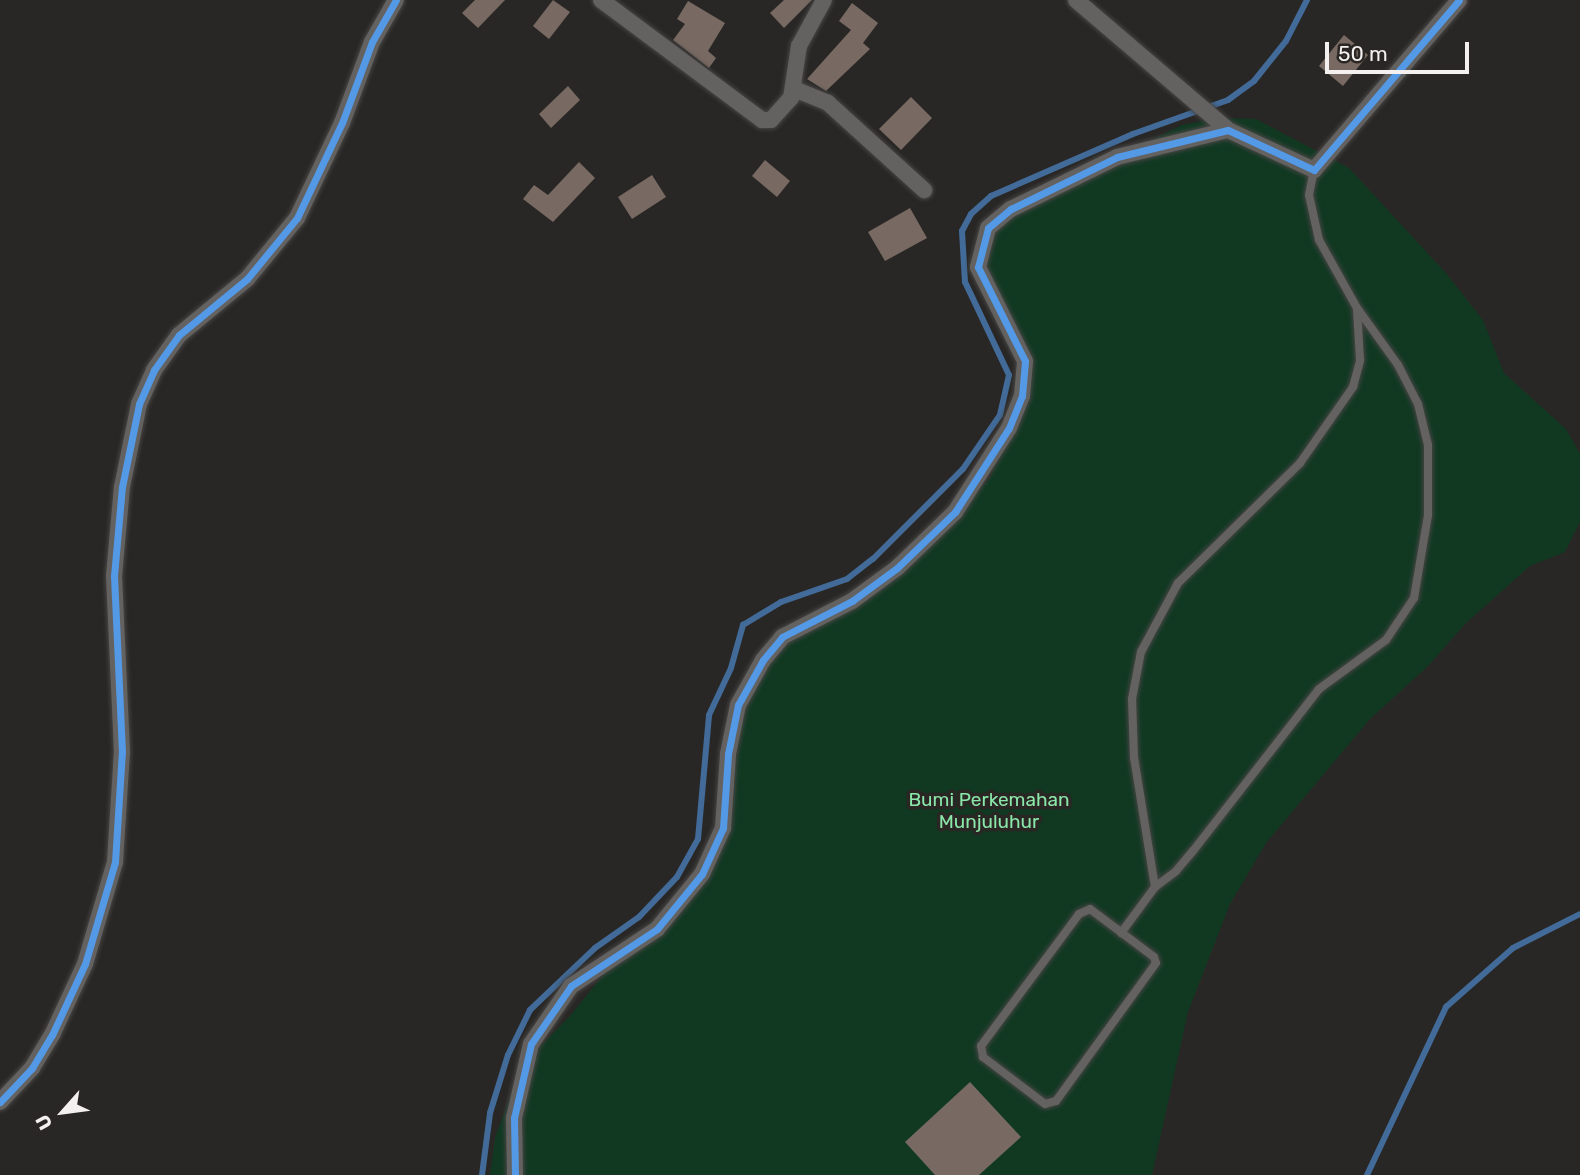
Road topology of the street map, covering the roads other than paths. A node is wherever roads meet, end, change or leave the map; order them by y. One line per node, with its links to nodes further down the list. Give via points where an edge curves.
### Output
1 (396, 0): 13 (street, via 372,42 342,123 297,218 247,279 179,335 154,370 139,404 122,487 114,576 122,752 115,862 85,964 51,1035 32,1068)
2 (601, 0): 6 (street, via 762,120 778,116)
3 (824, 0): 6 (street, via 799,46)
4 (1076, 0): 7 (street)
5 (1459, 0): 8 (street)
6 (794, 89): 9 (street, via 828,103)
7 (1222, 126): 8 (street); 14 (street, via 1117,157 1011,209 988,228 978,267 1025,361 1023,396 1009,428 955,512 897,568 852,601 782,637 763,660 738,705 728,754 723,828 702,874 657,929 571,986 536,1034 521,1075 514,1118)
8 (1314, 170): 10 (lane, via 1309,195 1312,221)
9 (925, 190)
10 (1357, 308): 11 (lane, via 1360,360 1353,387 1300,463 1178,583 1141,652 1132,699 1133,758); 11 (lane, via 1398,365 1418,404 1428,445 1428,515 1414,598 1386,640 1320,689 1176,871)
11 (1155, 887): 12 (lane)
12 (1121, 933): 12 (lane, via 1090,909 1079,914 981,1046 983,1057 1045,1104 1056,1101 1154,969 1154,957)
13 (0, 1102)
14 (516, 1175)

